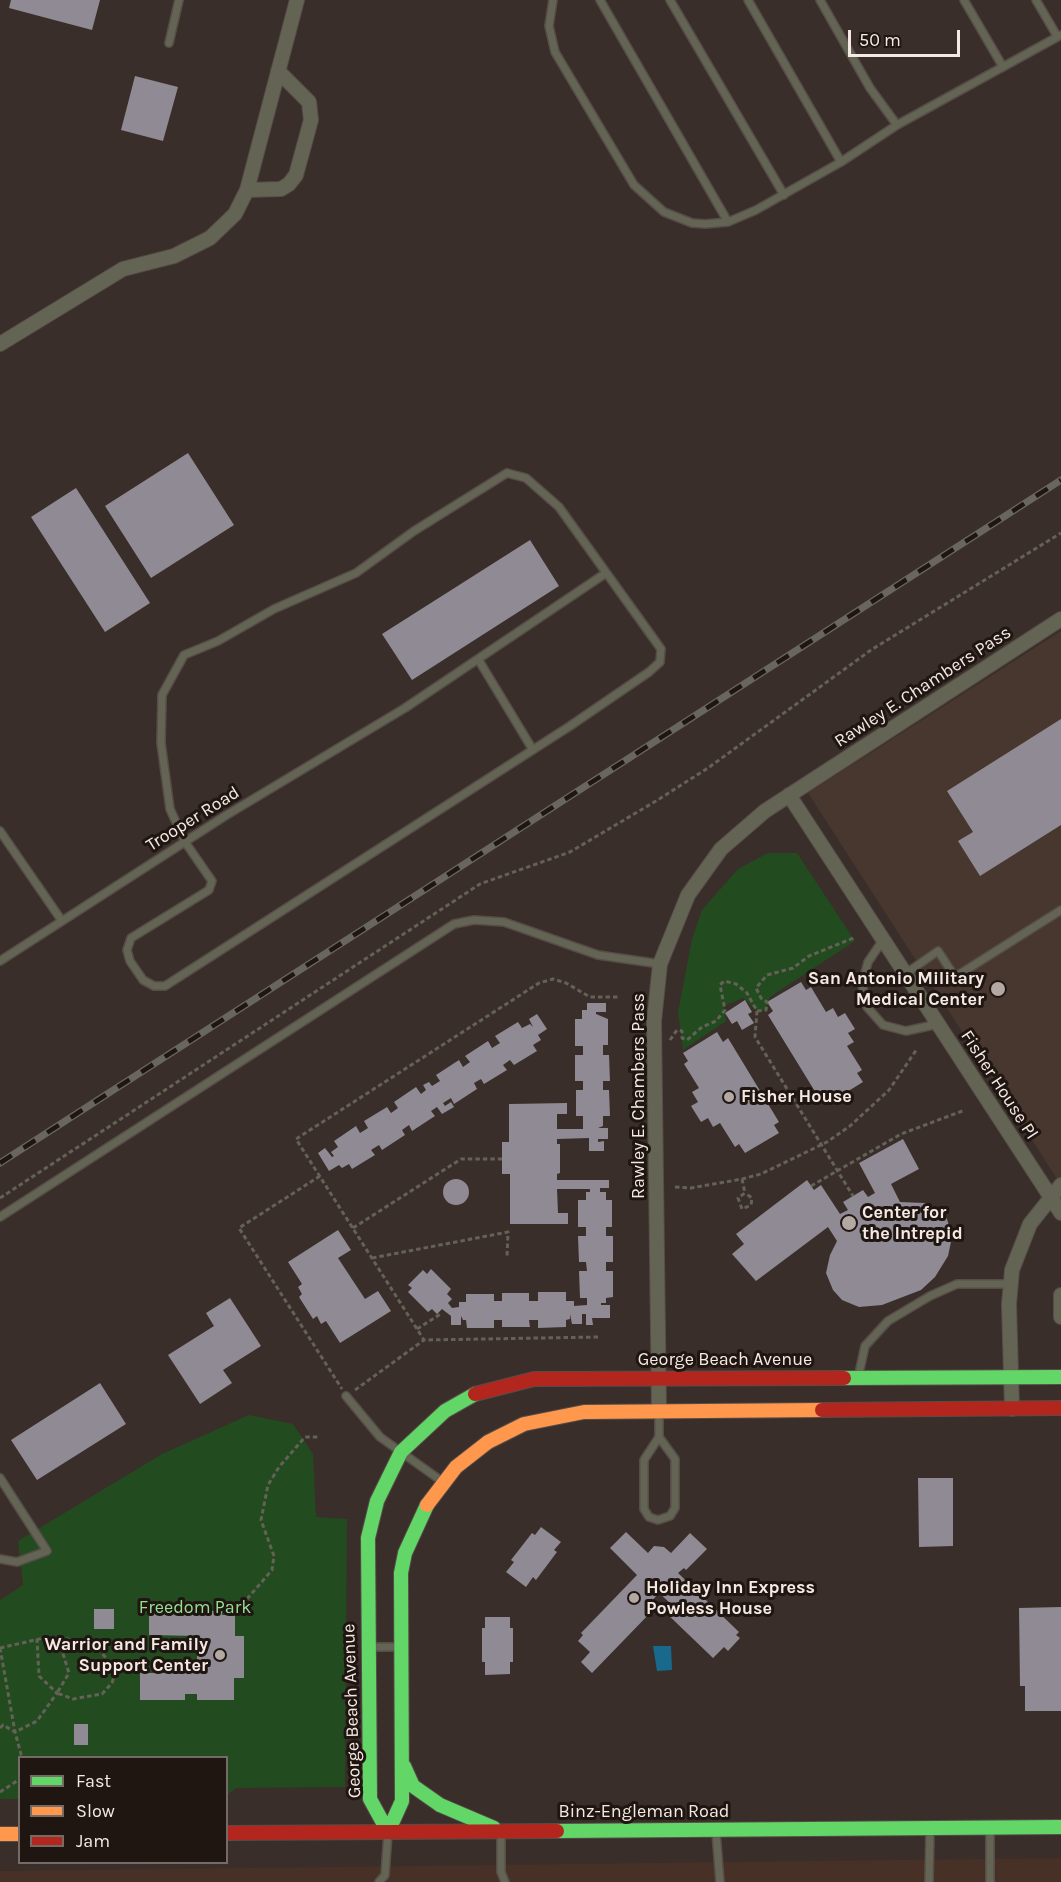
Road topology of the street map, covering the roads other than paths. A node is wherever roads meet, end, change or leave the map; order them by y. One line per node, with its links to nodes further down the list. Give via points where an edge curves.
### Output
1 (179, 0): 11 (lane)
2 (297, 0): 13 (street)
3 (553, 0): 18 (lane, via 549,26 555,52 634,185 652,203 678,219 705,224)
4 (600, 0): 18 (lane)
5 (670, 0): 17 (lane)
6 (748, 0): 15 (lane)
7 (820, 0): 14 (lane, via 870,88)
8 (964, 0): 12 (lane)
9 (1036, 0): 10 (lane)
10 (1059, 35): 12 (lane)
11 (169, 43)
12 (1003, 67): 14 (lane)
13 (278, 71): 16 (street); 16 (street, via 309,102 311,120 296,176 290,184 281,189)
14 (897, 125): 15 (lane)
15 (841, 162): 17 (lane)
16 (247, 190): 19 (street, via 235,214 210,238 174,256 123,269)
17 (784, 195): 18 (lane)
18 (728, 222)
19 (0, 344)
20 (606, 573): 22 (lane, Trooper Road); 23 (lane, via 661,649 660,662); 26 (lane, via 559,507 526,478 507,473 356,573 184,655 162,695 160,743 170,810)
21 (1061, 619): 24 (street, Rawley E. Chambers Pass)
22 (478, 659): 23 (lane); 26 (lane, Trooper Road)
23 (532, 750): 26 (lane, via 165,986 154,987 143,980 130,961 127,950 131,938 209,890 212,880)
24 (789, 795): 29 (street, Fisher House Pl); 31 (street, Rawley E. Chambers Pass, via 741,829 702,872 675,922)
25 (0, 831): 28 (lane)
26 (185, 842): 28 (lane, Trooper Road)
27 (1061, 910): 32 (lane, via 955,977 938,951)
28 (62, 921): 30 (lane, Trooper Road)
29 (883, 940): 32 (street, Fisher House Pl); 33 (lane, via 868,962 862,984 867,1007 883,1025 906,1031)
30 (0, 961)
31 (660, 964): 37 (lane, via 598,955 504,922 474,920 454,924); 41 (street, Rawley E. Chambers Pass, via 654,1021)
32 (905, 974): 33 (street, Fisher House Pl)
33 (938, 1024): 35 (street, Fisher House Pl)
34 (1061, 1185): 35 (street)
35 (1050, 1196): 36 (street, Fisher House Pl); 38 (street, via 1022,1239)
36 (1061, 1213)
37 (0, 1217)
38 (1010, 1284): 43 (lane, via 957,1284 888,1321 865,1346); 44 (street)
39 (1061, 1294): 40 (street)
40 (1061, 1317)
41 (658, 1377): 43 (street, George Beach Avenue); 48 (street, Rawley E. Chambers Pass); 50 (street, George Beach Avenue, via 534,1379 497,1386 445,1411)
42 (1061, 1377): 44 (street, George Beach Avenue)
43 (858, 1378): 44 (street, George Beach Avenue)
44 (1011, 1378): 47 (street)
45 (346, 1396): 50 (lane, via 380,1437)
46 (1061, 1408): 47 (street)
47 (1012, 1409): 48 (street)
48 (659, 1411): 49 (lane); 52 (street, via 584,1412 524,1424 488,1442)
49 (659, 1437): 49 (lane, via 644,1460 644,1509 649,1517 658,1520 670,1516 675,1508 675,1460)
50 (401, 1452): 52 (lane); 54 (street, George Beach Avenue, via 376,1501 368,1539)
51 (0, 1478): 53 (lane, via 47,1551 17,1562)
52 (443, 1482): 55 (street, via 420,1516 405,1553 401,1573)
53 (0, 1558)
54 (367, 1647): 55 (lane); 62 (street, George Beach Avenue, via 370,1799)
55 (401, 1647): 56 (street)
56 (401, 1760): 61 (street, via 413,1786 427,1796); 62 (street, via 402,1801)
57 (990, 1827): 58 (street, Binz-Engleman Road); 59 (street, Binz-Engleman Road); 70 (lane)
58 (1061, 1827)
59 (930, 1828): 60 (street, Binz-Engleman Road); 69 (lane)
60 (716, 1829): 61 (street, Binz-Engleman Road); 68 (lane)
61 (501, 1831): 62 (street, Binz-Engleman Road); 67 (lane, via 501,1872)
62 (388, 1832): 63 (street, Binz-Engleman Road); 66 (lane, via 386,1875)
63 (228, 1833)
64 (0, 1834): 65 (street)
65 (18, 1834)
66 (379, 1882)
67 (505, 1882)
68 (720, 1882)
69 (929, 1882)
70 (990, 1882)

